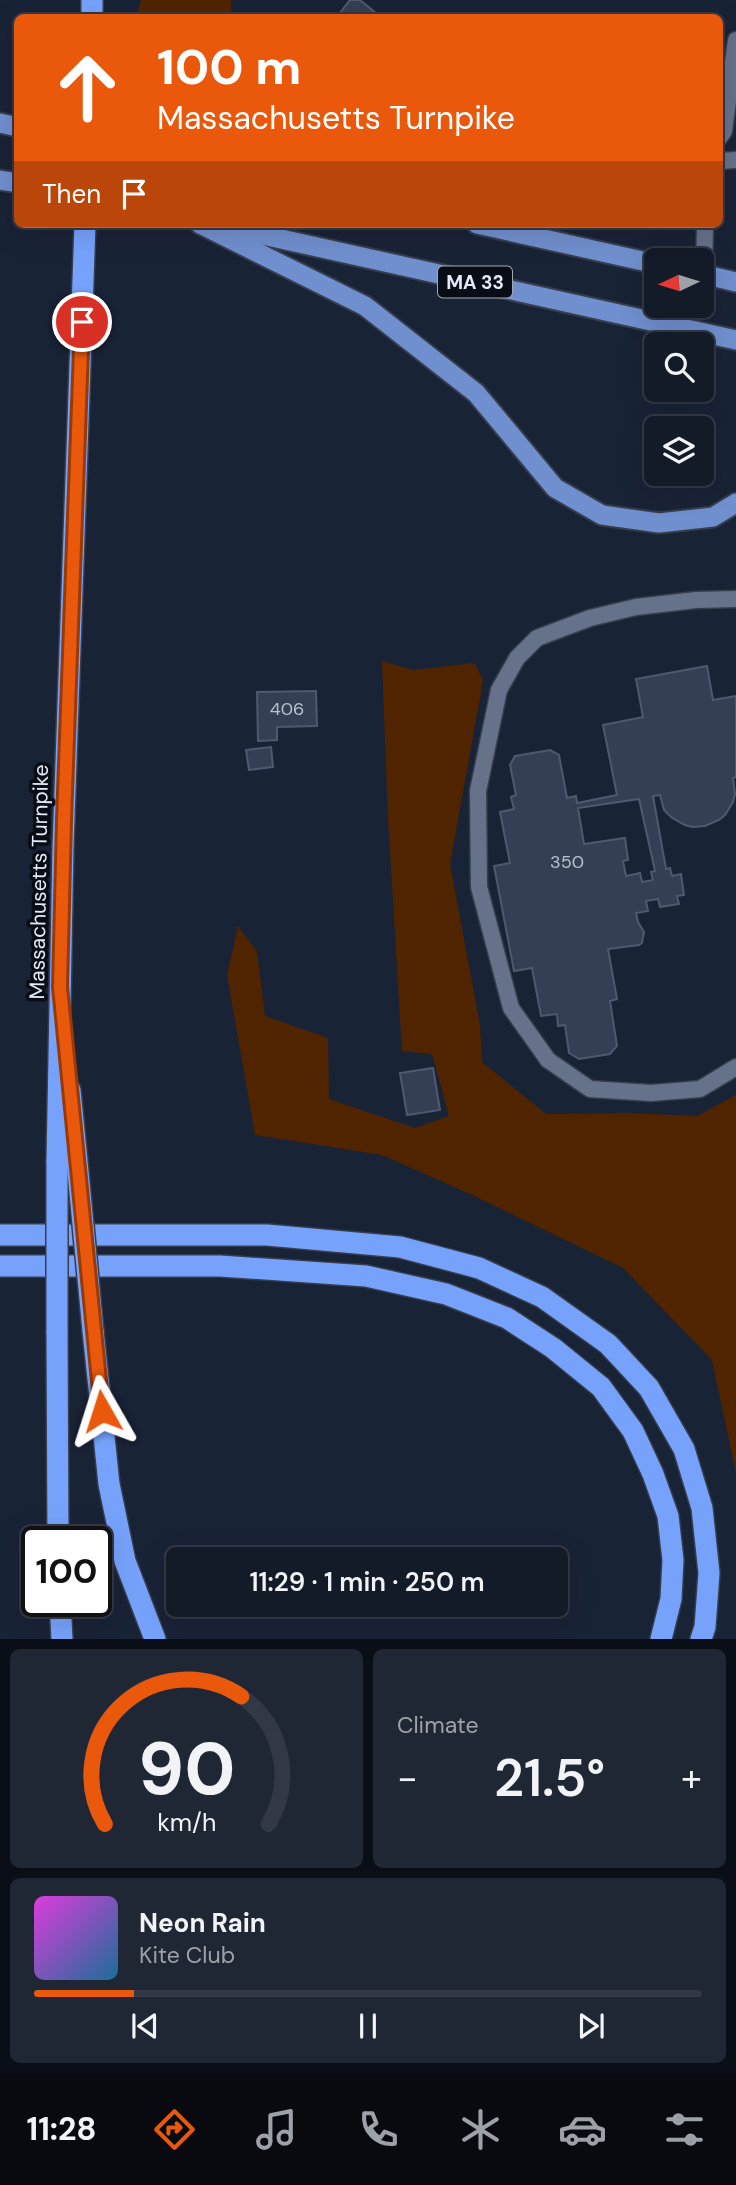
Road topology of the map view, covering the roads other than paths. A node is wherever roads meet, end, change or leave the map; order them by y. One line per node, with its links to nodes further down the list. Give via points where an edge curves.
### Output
1 (736, 40): 2 (lane)
2 (723, 132)
3 (85, 228): 17 (highway, Massachusetts Turnpike, via 60,987)
4 (208, 228): 14 (main road, via 365,306 476,393 555,488 602,515 659,523 713,517)
5 (232, 228): 13 (main road, MA 33)
6 (512, 228): 8 (main road)
7 (705, 228): 9 (lane)
8 (531, 230): 10 (main road)
9 (704, 248)
10 (644, 261)
11 (714, 277): 12 (main road)
12 (736, 282)
13 (736, 340)
14 (736, 503)
15 (736, 599): 16 (lane, via 636,607 537,638 517,658 499,690 478,791 479,887 511,1008 548,1060 590,1089 650,1093 700,1089)
16 (736, 1067)
17 (67, 1161): 20 (highway, bridge, via 57,1331); 23 (highway, bridge, via 93,1331 109,1484 125,1561)
18 (0, 1235): 25 (highway, via 267,1235 400,1247 479,1268 542,1297 608,1344 649,1388 684,1449 702,1508 709,1573)
19 (0, 1266): 24 (highway, via 220,1266 366,1276 446,1294 507,1318 600,1387 633,1431 668,1516 671,1599)
20 (58, 1526)
21 (61, 1617): 22 (highway)
22 (62, 1639)
23 (155, 1639)
24 (661, 1639)
25 (701, 1639)

